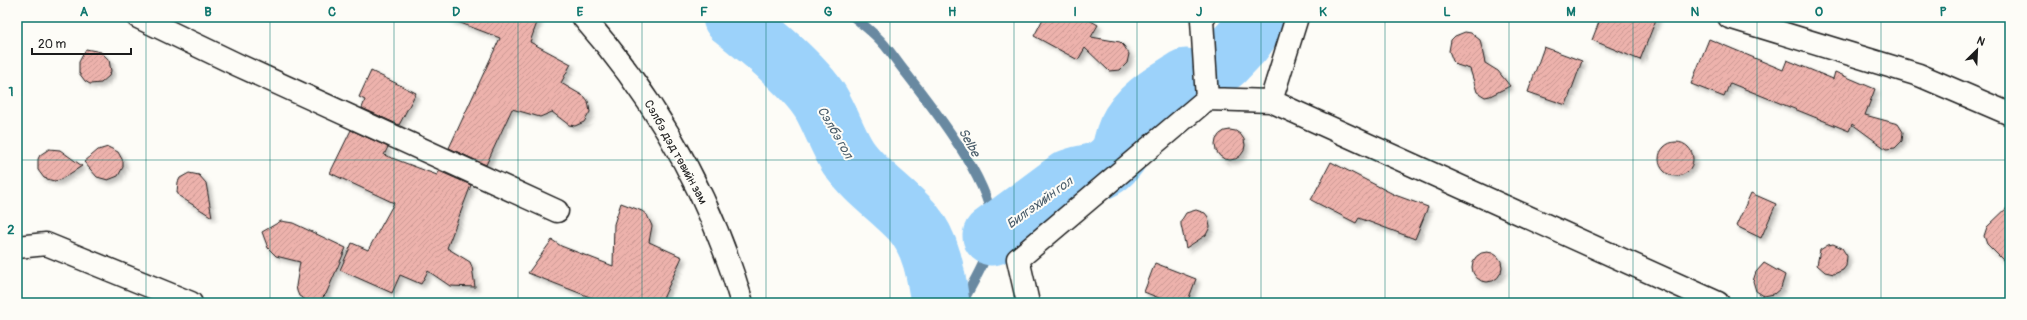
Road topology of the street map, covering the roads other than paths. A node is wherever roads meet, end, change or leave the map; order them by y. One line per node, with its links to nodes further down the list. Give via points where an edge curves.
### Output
1 (138, 17): 9 (street)
2 (583, 17): 12 (street, Сэлбэ дэд төвийн зам, via 621,62 665,126 707,206)
3 (1204, 17): 6 (street, via 1202,20)
4 (1297, 17): 7 (street)
5 (1729, 17): 8 (street, via 1919,75)
6 (1207, 99): 7 (street); 13 (street, via 1018,259)
7 (1271, 101): 14 (street)
8 (2010, 114)
9 (557, 211)
10 (17, 247): 11 (street, via 46,244)
11 (192, 303)
12 (742, 303)
13 (1028, 303)
14 (1718, 303)

